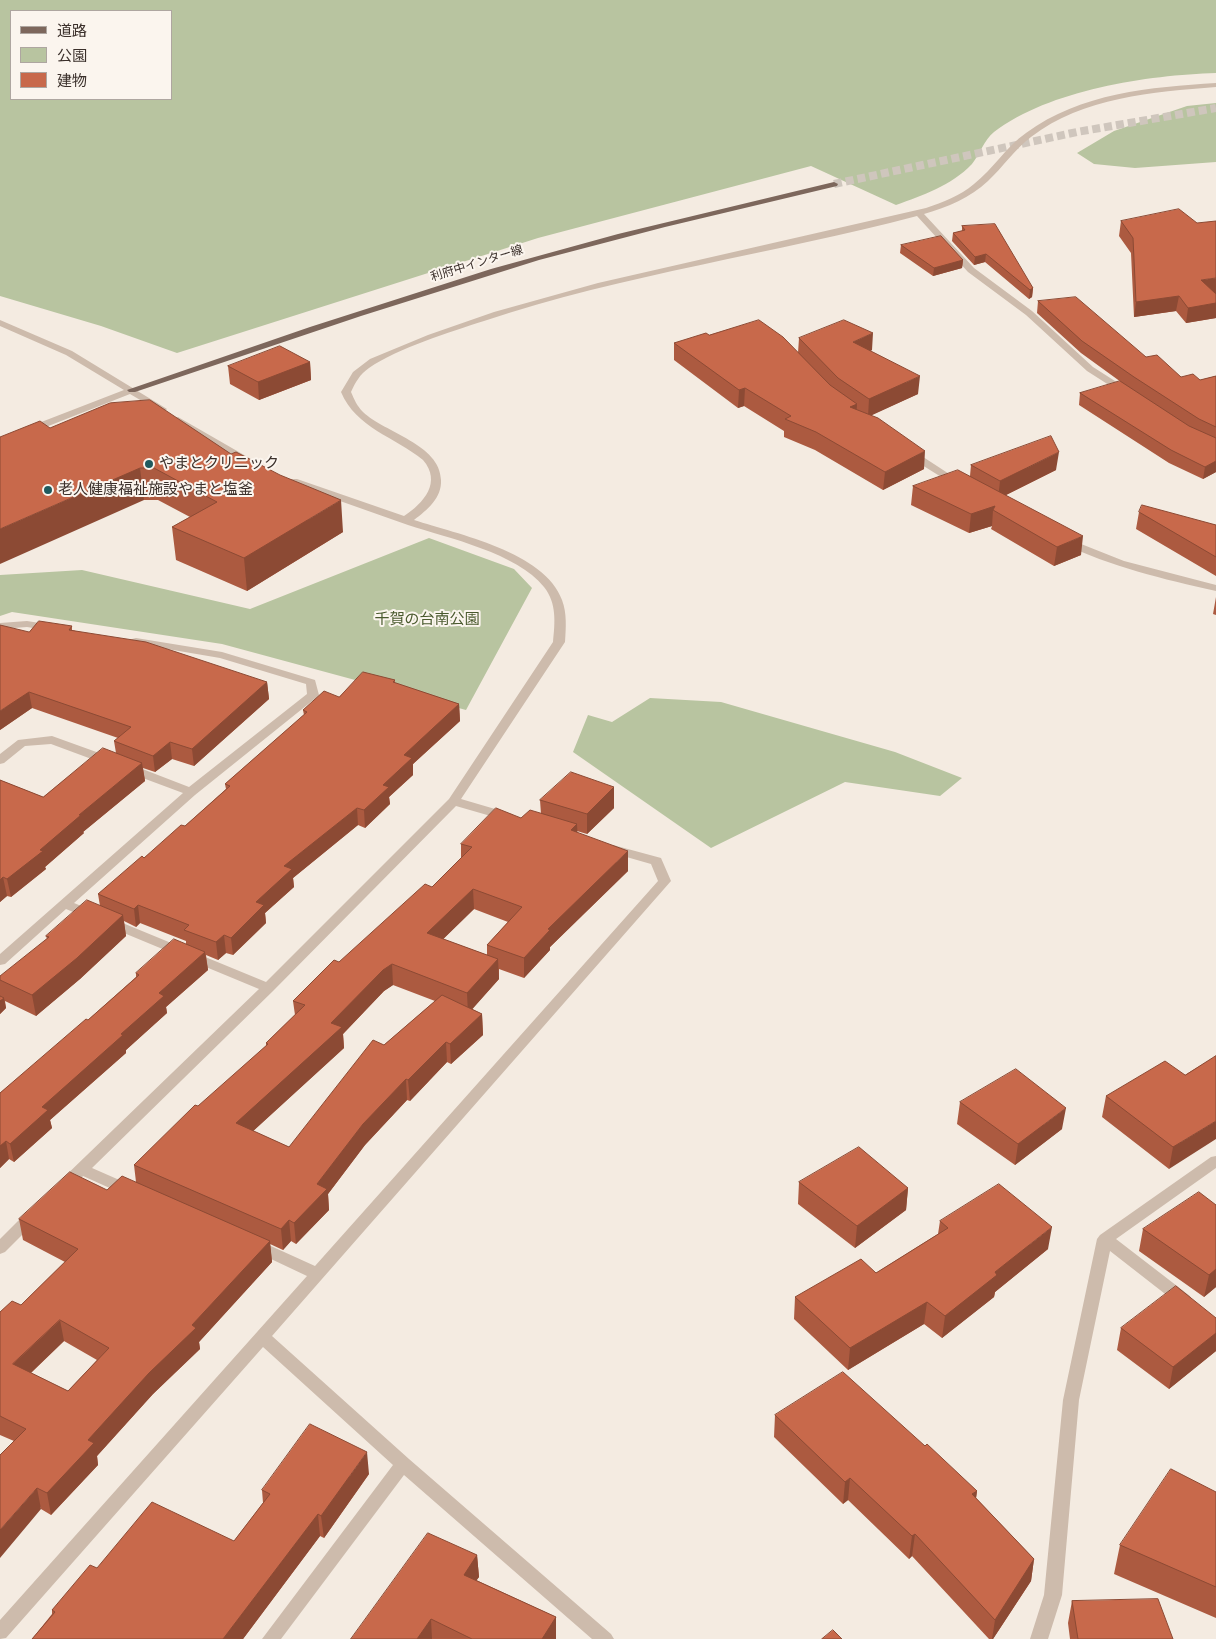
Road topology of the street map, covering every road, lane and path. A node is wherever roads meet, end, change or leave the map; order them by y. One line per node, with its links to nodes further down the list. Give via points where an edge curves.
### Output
1 (1216, 86): 3 (street, via 1148,92 1107,100 1067,113 1026,136 975,188 960,198)
2 (834, 184): 5 (main road, 利府中インター線, via 667,224 496,271)
3 (919, 213): 6 (street, via 971,270 1029,313 1090,369); 12 (street, via 547,299 452,329 368,365 351,381 346,392 350,404 376,427 420,452 432,464 436,477 435,492 418,512)
4 (0, 323): 5 (street, via 69,353)
5 (132, 390): 7 (street); 9 (street, via 230,452)
6 (1137, 399)
7 (0, 442)
8 (900, 446): 11 (street)
9 (262, 468)
10 (285, 478): 12 (street)
11 (970, 490)
12 (406, 520): 20 (street, via 518,562 543,579 556,597 561,614 559,642)
13 (1054, 534): 14 (street, via 1087,552 1120,564)
14 (1216, 588)
15 (0, 626): 16 (street, via 27,624)
16 (66, 630)
17 (125, 640): 19 (street, via 222,655 311,682 314,695)
18 (0, 760): 19 (street, via 22,743 52,740)
19 (191, 792): 23 (street)
20 (454, 801): 21 (street); 25 (street)
21 (519, 820)
22 (601, 845): 34 (street, via 656,862 665,881)
23 (65, 904): 24 (street); 25 (street)
24 (0, 961)
25 (268, 988): 27 (street)
26 (1216, 1161): 31 (street)
27 (81, 1169): 28 (street); 29 (street)
28 (54, 1195)
29 (145, 1197)
30 (40, 1208): 33 (street)
31 (1105, 1239): 35 (street); 41 (street, via 1071,1400 1053,1595)
32 (245, 1241): 34 (street)
33 (0, 1248)
34 (318, 1274): 36 (street)
35 (1194, 1308)
36 (262, 1337): 37 (street); 38 (street)
37 (403, 1464): 39 (street); 40 (street)
38 (0, 1633)
39 (272, 1639)
40 (605, 1639)
41 (1039, 1639)

